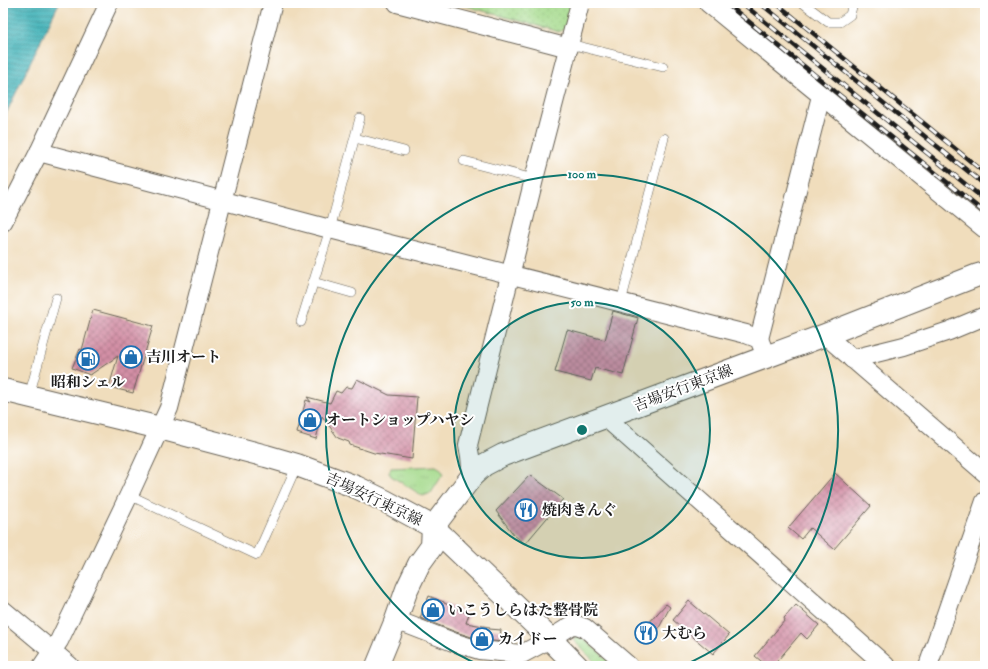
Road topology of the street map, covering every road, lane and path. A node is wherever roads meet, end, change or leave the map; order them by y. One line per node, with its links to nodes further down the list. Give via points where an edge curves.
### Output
1 (109, 3): 15 (street)
2 (274, 3): 18 (street)
3 (397, 3): 8 (street)
4 (580, 3): 8 (street)
5 (708, 3): 10 (street)
6 (803, 3): 7 (lane, via 828,22 840,22 850,15)
7 (852, 3)
8 (569, 46): 9 (lane); 17 (street)
9 (663, 66)
10 (821, 96): 21 (street); 31 (street)
11 (360, 118): 12 (lane)
12 (355, 138): 14 (lane); 20 (lane)
13 (664, 138): 27 (lane)
14 (404, 150)
15 (39, 152): 18 (street); 19 (street)
16 (464, 161): 17 (lane)
17 (534, 180): 23 (street)
18 (222, 200): 20 (street); 36 (street, via 169,408)
19 (3, 222)
20 (330, 229): 23 (street); 24 (lane)
21 (985, 229)
22 (983, 273): 30 (main road, 吉場安行東京線)
23 (510, 274): 27 (street); 39 (street, via 468,445)
24 (313, 282): 25 (lane); 29 (lane)
25 (352, 292)
26 (56, 298): 34 (lane)
27 (621, 302): 31 (street, via 746,334)
28 (985, 316): 32 (street, via 949,331)
29 (301, 322)
30 (824, 335): 31 (main road, 吉場安行東京線); 32 (street)
31 (763, 348): 35 (main road, 吉場安行東京線)
32 (852, 359): 38 (street)
33 (3, 390): 34 (main road, 吉場安行東京線)
34 (29, 396): 36 (main road, 吉場安行東京線)
35 (605, 417): 39 (main road, 吉場安行東京線, via 503,455 484,465); 52 (street)
36 (160, 428): 37 (main road, 吉場安行東京線); 40 (street)
37 (297, 465): 40 (lane, via 257,554); 42 (main road, 吉場安行東京線, via 356,487)
38 (985, 473)
39 (472, 476): 42 (main road, 吉場安行東京線)
40 (130, 495): 46 (street)
41 (985, 501): 53 (street)
42 (433, 527): 44 (main road, via 432,546 419,564); 45 (main road)
43 (3, 610): 46 (street)
44 (396, 620): 45 (street, via 479,650 522,654); 49 (main road)
45 (550, 639): 50 (main road); 51 (street, via 574,624 585,628)
46 (52, 651): 47 (street); 48 (street)
47 (42, 666)
48 (70, 666)
49 (377, 666)
50 (577, 666)
51 (629, 666)
52 (886, 666)
53 (928, 666)

